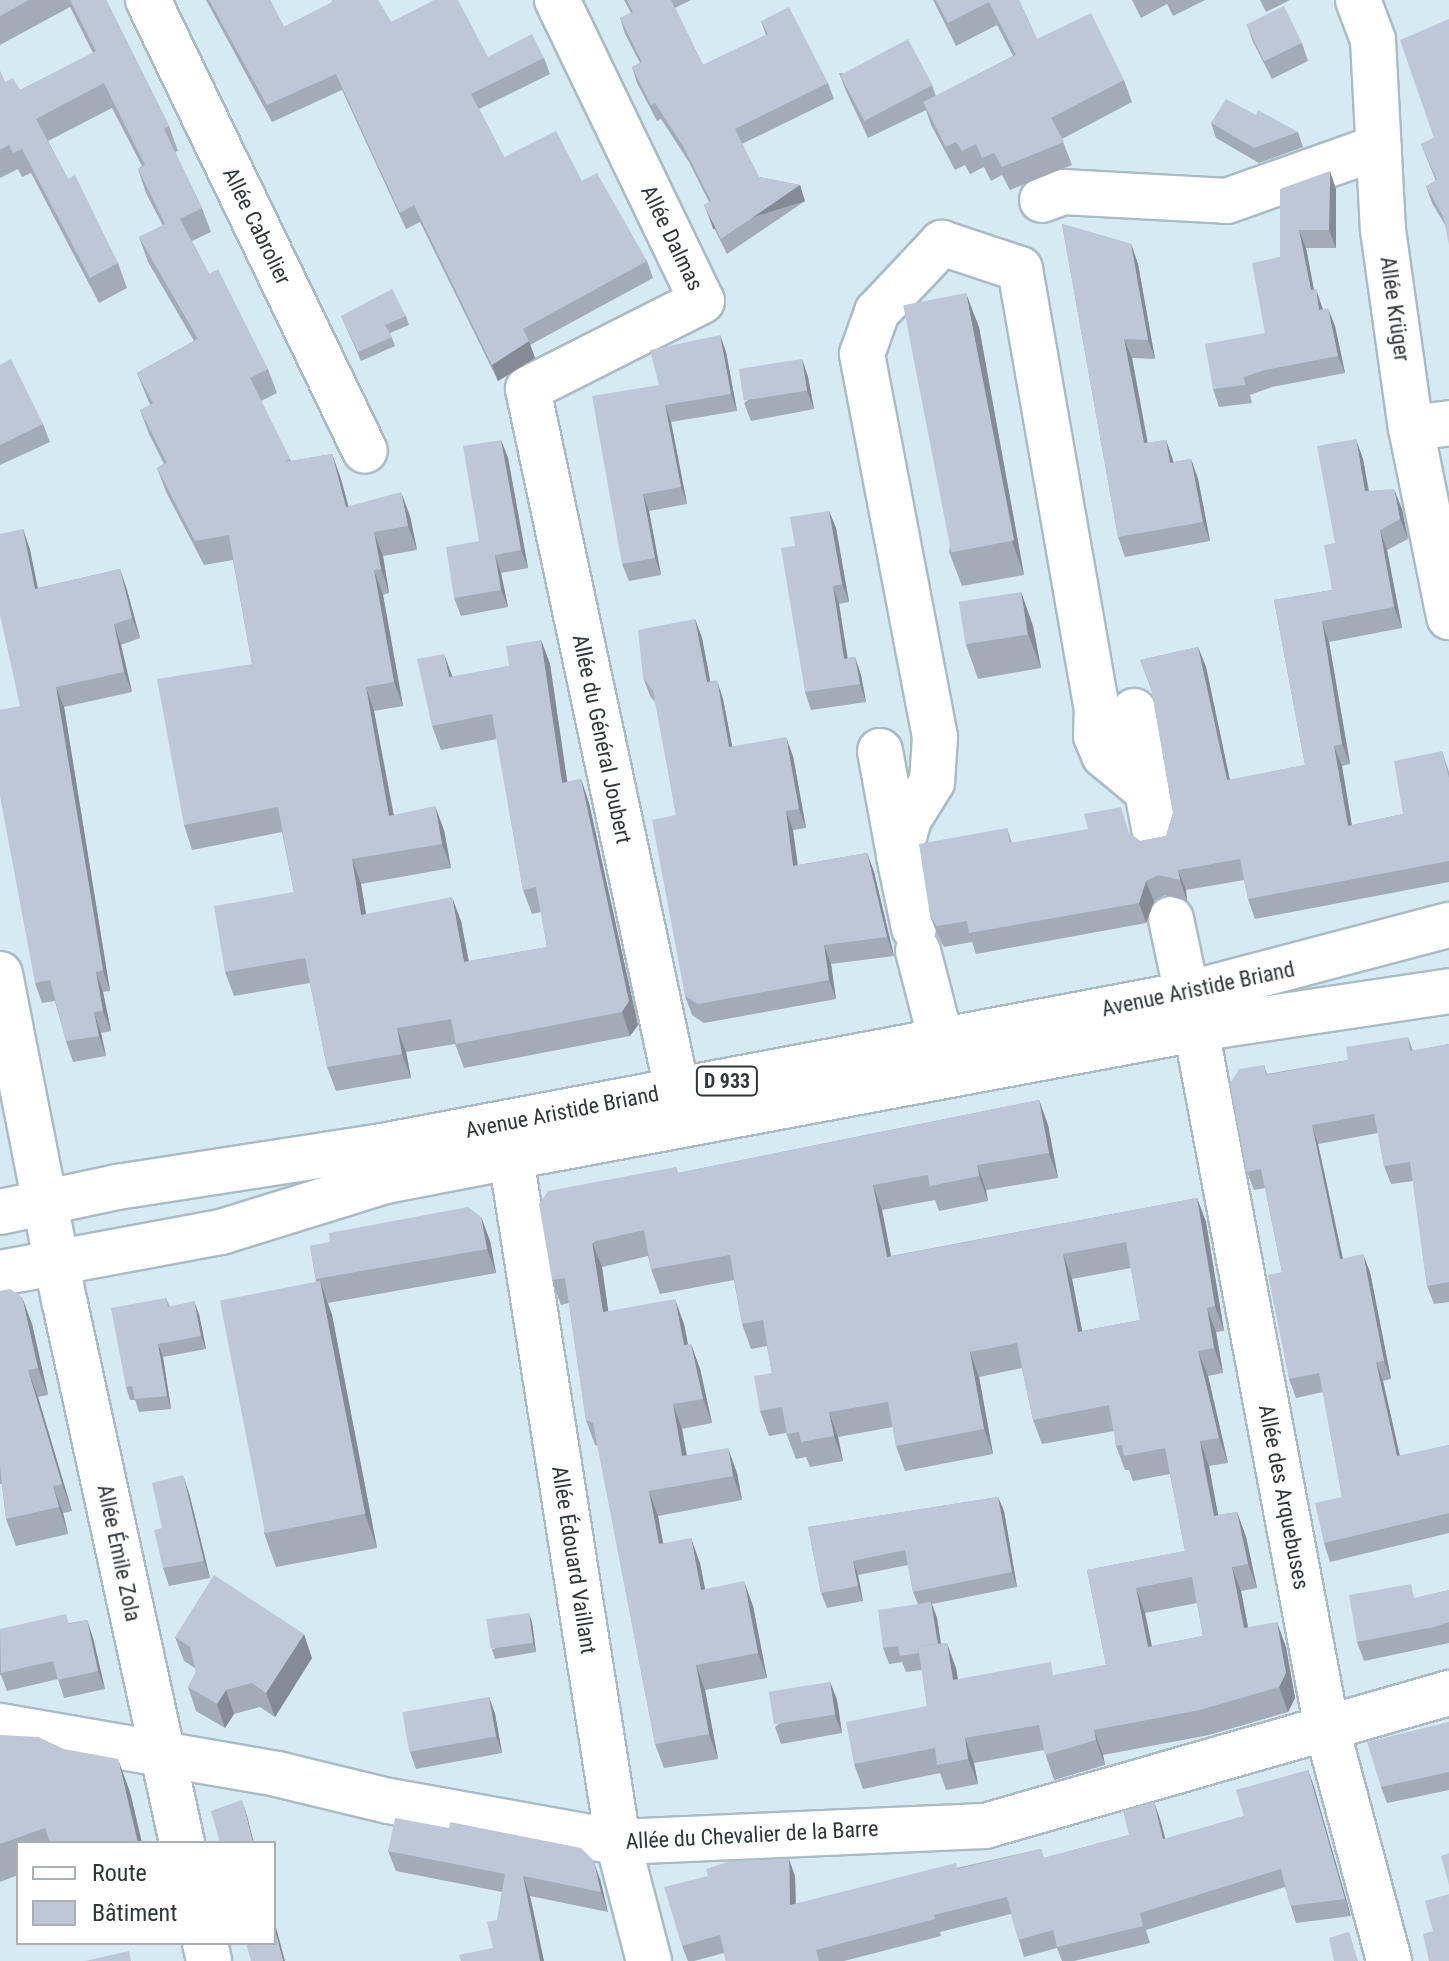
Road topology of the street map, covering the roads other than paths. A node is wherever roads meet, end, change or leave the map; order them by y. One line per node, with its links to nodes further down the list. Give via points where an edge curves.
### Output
1 (148, 0): 8 (street, Allée Cabrolier)
2 (557, 0): 6 (street, Allée Dalmas, via 702,301)
3 (1375, 6): 4 (street, Allée Krüger)
4 (1379, 147): 5 (street, via 1227,201 1063,192); 7 (street, Allée Krüger, via 1383,230)
5 (1042, 200)
6 (528, 389): 21 (street, Allée du Général Joubert)
7 (1430, 426): 9 (street, Allée Krüger)
8 (365, 451)
9 (1449, 617)
10 (1134, 711): 12 (street)
11 (880, 751): 14 (street)
12 (1147, 791): 13 (street); 14 (street, via 1104,755 1096,736 1097,708 1020,269 942,243 877,312 862,354 935,737 932,782 909,819)
13 (1156, 838)
14 (899, 856): 20 (street)
15 (1171, 919): 19 (street, Allée des Arquebuses)
16 (1449, 925): 19 (street, Avenue Aristide Briand / D 933)
17 (0, 974): 23 (street, Allée Émile Zola)
18 (1449, 991): 19 (street, Avenue Aristide Briand / D 933)
19 (1191, 1012): 20 (street, Avenue Aristide Briand / D 933); 22 (street, Avenue Aristide Briand / D 933); 29 (street, Allée des Arquebuses)
20 (941, 1040): 21 (street, Avenue Aristide Briand / D 933)
21 (677, 1090): 23 (street, Avenue Aristide Briand / D 933, via 382,1146)
22 (511, 1157): 25 (street, Avenue Aristide Briand / D 933, via 386,1181 221,1232); 32 (street, Allée Édouard Vaillant)
23 (45, 1201): 24 (street, Avenue Aristide Briand / D 933); 25 (street, Allée Émile Zola)
24 (0, 1212)
25 (57, 1263): 26 (street, Avenue Aristide Briand / D 933); 30 (street, Allée Émile Zola)
26 (0, 1273)
27 (1449, 1693): 29 (street, Allée du Chevalier de la Barre)
28 (0, 1726): 30 (street, Allée du Chevalier de la Barre)
29 (1327, 1729): 32 (street, Allée du Chevalier de la Barre, via 985,1826); 34 (street, Allée des Arquebuses)
30 (163, 1755): 31 (street, Allée Émile Zola); 32 (street, Allée du Chevalier de la Barre)
31 (182, 1841)
32 (618, 1842): 33 (street, Allée Édouard Vaillant)
33 (649, 1961)
34 (1389, 1961)

